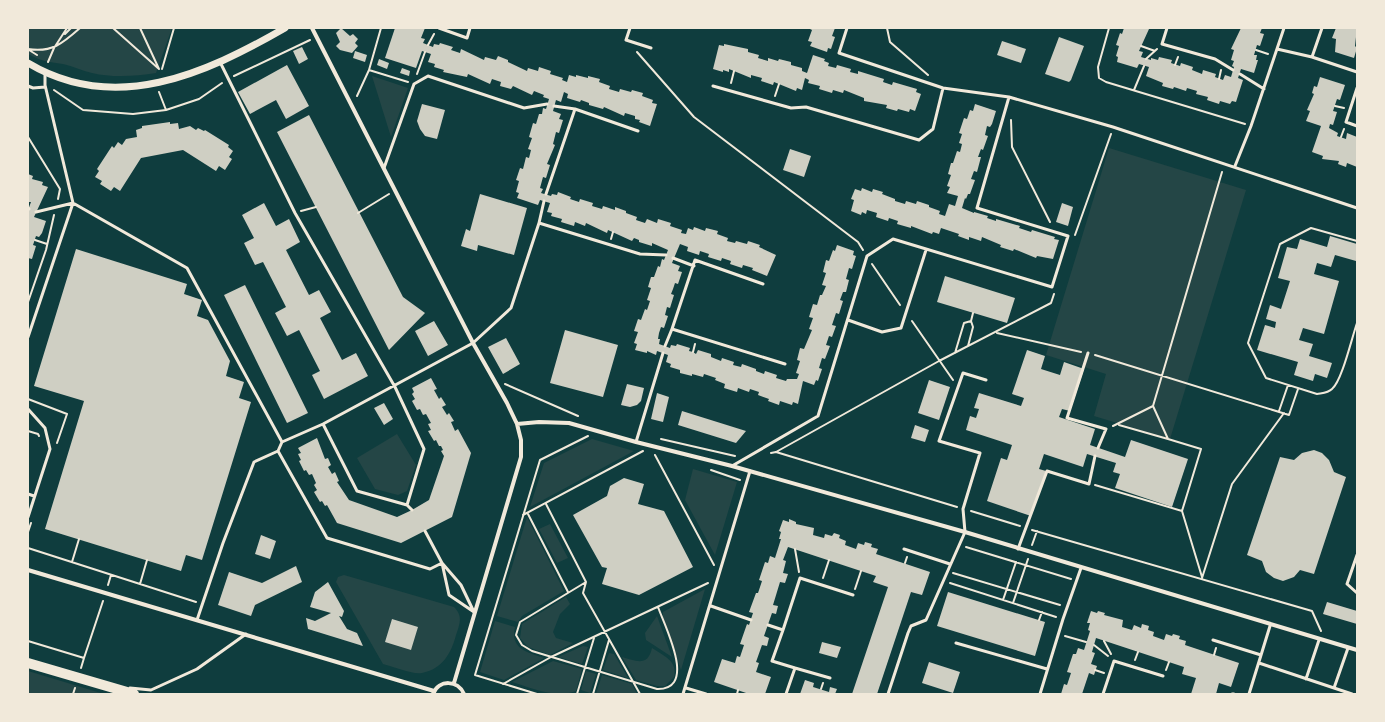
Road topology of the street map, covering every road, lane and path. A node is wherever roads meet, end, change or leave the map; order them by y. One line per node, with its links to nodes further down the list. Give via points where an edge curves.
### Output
1 (67, 28): 19 (path)
2 (71, 28): 19 (path)
3 (80, 28): 24 (path)
4 (113, 28): 5 (path, via 159,69)
5 (140, 28)
6 (174, 28): 38 (path)
7 (285, 28): 34 (street)
8 (312, 28): 70 (street)
9 (381, 28): 39 (path)
10 (439, 28): 11 (lane, via 467,38); 22 (path, via 431,36)
11 (470, 28)
12 (630, 28): 20 (lane)
13 (848, 28): 51 (lane, via 839,53)
14 (887, 28): 51 (path, via 890,42)
15 (1110, 28): 55 (path, via 1098,67 1099,78)
16 (1167, 28): 21 (lane)
17 (1284, 28): 26 (lane)
18 (1322, 28): 32 (lane)
19 (62, 36): 24 (path)
20 (626, 40): 25 (lane); 85 (path, via 694,117)
21 (1162, 44): 29 (path); 40 (lane, via 1215,59)
22 (428, 45)
23 (1141, 46): 29 (path)
24 (54, 48): 27 (path); 36 (path)
25 (651, 48)
26 (1278, 49): 31 (lane); 32 (lane)
27 (28, 50)
28 (1256, 50): 31 (path)
29 (1155, 51): 33 (path)
30 (425, 52): 46 (path)
31 (1275, 56): 53 (lane)
32 (1312, 57): 42 (lane)
33 (1146, 59)
34 (220, 61): 45 (street); 78 (lane)
35 (28, 63): 43 (street)
36 (48, 63)
37 (1144, 66): 55 (path)
38 (162, 69)
39 (369, 70): 46 (path); 56 (path)
40 (1233, 70)
41 (734, 71): 54 (path)
42 (1357, 72)
43 (45, 73): 45 (street, via 86,86 117,88); 50 (lane)
44 (1240, 74): 53 (lane)
45 (157, 84): 62 (path)
46 (414, 84): 59 (lane, via 428,76 524,108); 70 (lane)
47 (779, 84): 58 (path)
48 (28, 86): 50 (lane)
49 (714, 86): 54 (lane)
50 (45, 87): 74 (lane)
51 (943, 88): 57 (lane); 58 (lane, via 933,128 920,140 806,107 791,108)
52 (1357, 88): 65 (lane, via 1346,122)
53 (1264, 89): 64 (lane)
54 (728, 90): 58 (lane)
55 (1134, 90): 64 (path)
56 (357, 96)
57 (1009, 97): 66 (lane); 87 (lane, via 977,208 1068,236 1052,287)
58 (773, 102)
59 (547, 104)
60 (554, 106): 61 (lane)
61 (575, 109): 67 (lane); 72 (lane)
62 (166, 110)
63 (1010, 118): 81 (path, via 1012,147 1048,220)
64 (1251, 126): 69 (lane)
65 (1357, 126)
66 (1113, 127): 68 (lane); 82 (path)
67 (638, 131)
68 (1226, 163): 69 (lane); 107 (path)
69 (1235, 166): 76 (lane)
70 (384, 168): 71 (street)
71 (396, 190): 79 (path); 100 (street)
72 (546, 194)
73 (544, 201): 80 (lane)
74 (73, 203): 77 (lane); 86 (lane); 127 (lane, via 187,268)
75 (316, 207): 78 (path)
76 (1357, 208)
77 (36, 212)
78 (295, 213): 111 (lane)
79 (358, 213)
80 (539, 223): 88 (lane, via 640,254); 100 (lane, via 511,308)
81 (1053, 224)
82 (1075, 237)
83 (35, 240): 86 (path)
84 (1357, 241): 110 (path, via 1311,228 1280,244 1248,343 1266,378)
85 (858, 242)
86 (58, 248): 99 (lane)
87 (926, 250): 94 (lane, via 893,239 867,256); 94 (lane, via 901,328 882,332)
88 (666, 255)
89 (673, 258): 90 (lane)
90 (694, 266): 91 (lane, via 695,260); 97 (lane)
91 (763, 284)
92 (1057, 288): 98 (path, via 1052,303)
93 (973, 313): 95 (path)
94 (848, 320): 138 (lane, via 818,416)
95 (971, 321): 102 (path, via 974,327); 104 (path, via 964,323)
96 (1357, 323): 112 (path, via 1339,379 1333,389 1317,394)
97 (672, 329): 101 (lane); 106 (lane)
98 (996, 332): 102 (path); 105 (path)
99 (28, 337)
100 (473, 343): 111 (lane); 119 (street)
101 (665, 346)
102 (968, 347): 104 (path)
103 (663, 353): 123 (lane)
104 (955, 353): 133 (path)
105 (1088, 353): 107 (path); 121 (lane, via 1068,418)
106 (785, 364)
107 (1162, 374): 113 (path); 115 (path)
108 (986, 380): 148 (lane, via 963,373 939,441 980,453)
109 (501, 382): 117 (path)
110 (1288, 386): 112 (path); 115 (path)
111 (395, 387): 118 (lane); 146 (lane, via 424,449)
112 (1298, 389): 116 (path, via 1288,415)
113 (1153, 406): 120 (path); 125 (path)
114 (28, 409): 145 (lane, via 45,428 50,449)
115 (1279, 411): 116 (path)
116 (1284, 413): 180 (path, via 1232,484)
117 (581, 418)
118 (323, 424): 127 (lane); 146 (lane, via 357,491)
119 (517, 424): 128 (street, via 569,423); 199 (street, via 521,440 521,457)
120 (1118, 424): 121 (path); 125 (path)
121 (1106, 429): 129 (lane)
122 (28, 431): 126 (path, via 38,434)
123 (638, 434): 128 (lane); 138 (path)
124 (589, 435): 152 (path, via 540,460)
125 (1168, 439): 150 (path, via 1201,449)
126 (40, 440)
127 (282, 442): 131 (lane)
128 (636, 442): 139 (street)
129 (1098, 448)
130 (637, 449): 132 (path)
131 (278, 451): 170 (lane, via 327,538 430,569); 195 (lane, via 254,462)
132 (644, 451): 135 (path); 147 (path)
133 (776, 452): 134 (path); 148 (path)
134 (769, 453)
135 (654, 454): 136 (path); 173 (path)
136 (662, 456)
137 (1095, 456): 143 (lane)
138 (746, 458): 139 (lane)
139 (732, 466): 141 (street)
140 (704, 468): 142 (path)
141 (750, 471): 157 (street); 196 (lane)
142 (740, 478)
143 (1089, 484): 150 (path); 154 (lane, via 1047,471)
144 (28, 494): 145 (lane)
145 (34, 496): 153 (lane)
146 (407, 504): 149 (lane)
147 (546, 504): 151 (path); 183 (path)
148 (963, 509): 154 (path); 157 (lane)
149 (412, 510)
150 (1182, 511): 180 (path)
151 (528, 514): 152 (path); 188 (path)
152 (524, 515): 237 (path, via 475,675)
153 (28, 517)
154 (1026, 528): 156 (path); 163 (lane)
155 (425, 531): 170 (lane)
156 (1037, 531): 164 (path); 180 (path)
157 (965, 532): 159 (lane); 163 (street)
158 (79, 539): 168 (path)
159 (959, 545): 169 (path); 171 (lane)
160 (28, 548): 168 (path)
161 (796, 549): 179 (path)
162 (904, 549): 171 (lane)
163 (1018, 549): 164 (street)
164 (1030, 552): 172 (path); 174 (street)
165 (1357, 555): 191 (lane, via 1347,584)
166 (147, 560): 185 (path)
167 (829, 560): 186 (path)
168 (72, 562): 178 (path)
169 (1016, 562): 172 (path); 187 (path)
170 (442, 563): 199 (lane, via 462,585); 199 (lane, via 449,594)
171 (950, 564): 177 (lane)
172 (1026, 565): 181 (path); 189 (path)
173 (714, 566)
174 (1081, 568): 181 (lane); 206 (street)
175 (28, 570): 190 (street)
176 (861, 571): 192 (path)
177 (947, 571): 182 (lane); 187 (path)
178 (111, 575): 185 (path); 190 (path)
179 (800, 578): 186 (lane); 207 (lane)
180 (1202, 578): 209 (path, via 1312,611)
181 (1077, 580): 198 (lane)
182 (942, 581): 193 (path); 253 (lane, via 926,620 911,626)
183 (586, 582): 188 (path); 208 (path, via 583,593)
184 (710, 582): 197 (path)
185 (140, 584): 195 (path)
186 (821, 585): 192 (lane)
187 (1006, 589): 189 (path); 193 (path)
188 (568, 592): 224 (path, via 526,617 518,627 516,635 522,645)
189 (1017, 592): 194 (path); 198 (path)
190 (105, 593): 202 (street); 216 (path, via 84,658)
191 (1357, 593)
192 (853, 595)
193 (1003, 600): 194 (path)
194 (1013, 603): 200 (path)
195 (202, 605): 202 (lane)
196 (711, 606): 203 (lane); 239 (lane)
197 (658, 607): 208 (path); 235 (path, via 678,664 676,680 665,689)
198 (1067, 608): 201 (lane)
199 (474, 612): 236 (street)
200 (1042, 612): 201 (path); 204 (path)
201 (1063, 619): 210 (lane)
202 (197, 620): 211 (street)
203 (751, 620)
204 (1039, 620)
205 (768, 625): 207 (lane)
206 (1270, 626): 215 (street); 223 (lane)
207 (782, 630): 228 (lane, via 772,661)
208 (604, 631): 212 (path); 213 (path)
209 (1322, 632)
210 (1058, 633): 218 (path); 230 (lane)
211 (246, 634): 238 (lane, via 196,669 151,690); 242 (street)
212 (594, 637): 224 (path); 229 (path)
213 (609, 640): 231 (path); 235 (path)
214 (1213, 640): 223 (lane)
215 (1319, 640): 221 (street); 234 (lane)
216 (28, 641)
217 (1104, 641): 225 (path)
218 (1086, 642)
219 (956, 643): 230 (lane)
220 (1094, 645): 225 (path)
221 (1348, 648): 222 (street); 240 (lane)
222 (1357, 650)
223 (1261, 655): 227 (lane)
224 (551, 657): 229 (path); 237 (path)
225 (1114, 660): 232 (lane); 255 (lane)
226 (28, 663): 238 (main road)
227 (1259, 663): 234 (lane); 256 (lane)
228 (795, 668): 233 (lane); 252 (lane)
229 (585, 669): 231 (path); 246 (path)
230 (1046, 669): 254 (lane)
231 (600, 673): 235 (path); 247 (path)
232 (1163, 676)
233 (830, 678)
234 (1306, 679): 240 (lane)
235 (634, 682): 248 (path)
236 (454, 683): 242 (street, via 441,684); 244 (street)
237 (502, 684): 245 (path)
238 (108, 687): 243 (main road)
239 (686, 688): 249 (lane); 250 (lane)
240 (1334, 688): 257 (lane)
241 (738, 690): 251 (path)
242 (433, 693)
243 (134, 694)
244 (464, 694)
245 (537, 694)
246 (577, 694)
247 (593, 694)
248 (640, 694)
249 (683, 694)
250 (706, 694)
251 (737, 694)
252 (786, 694)
253 (888, 694)
254 (1040, 694)
255 (1103, 694)
256 (1249, 694)
257 (1352, 694)

